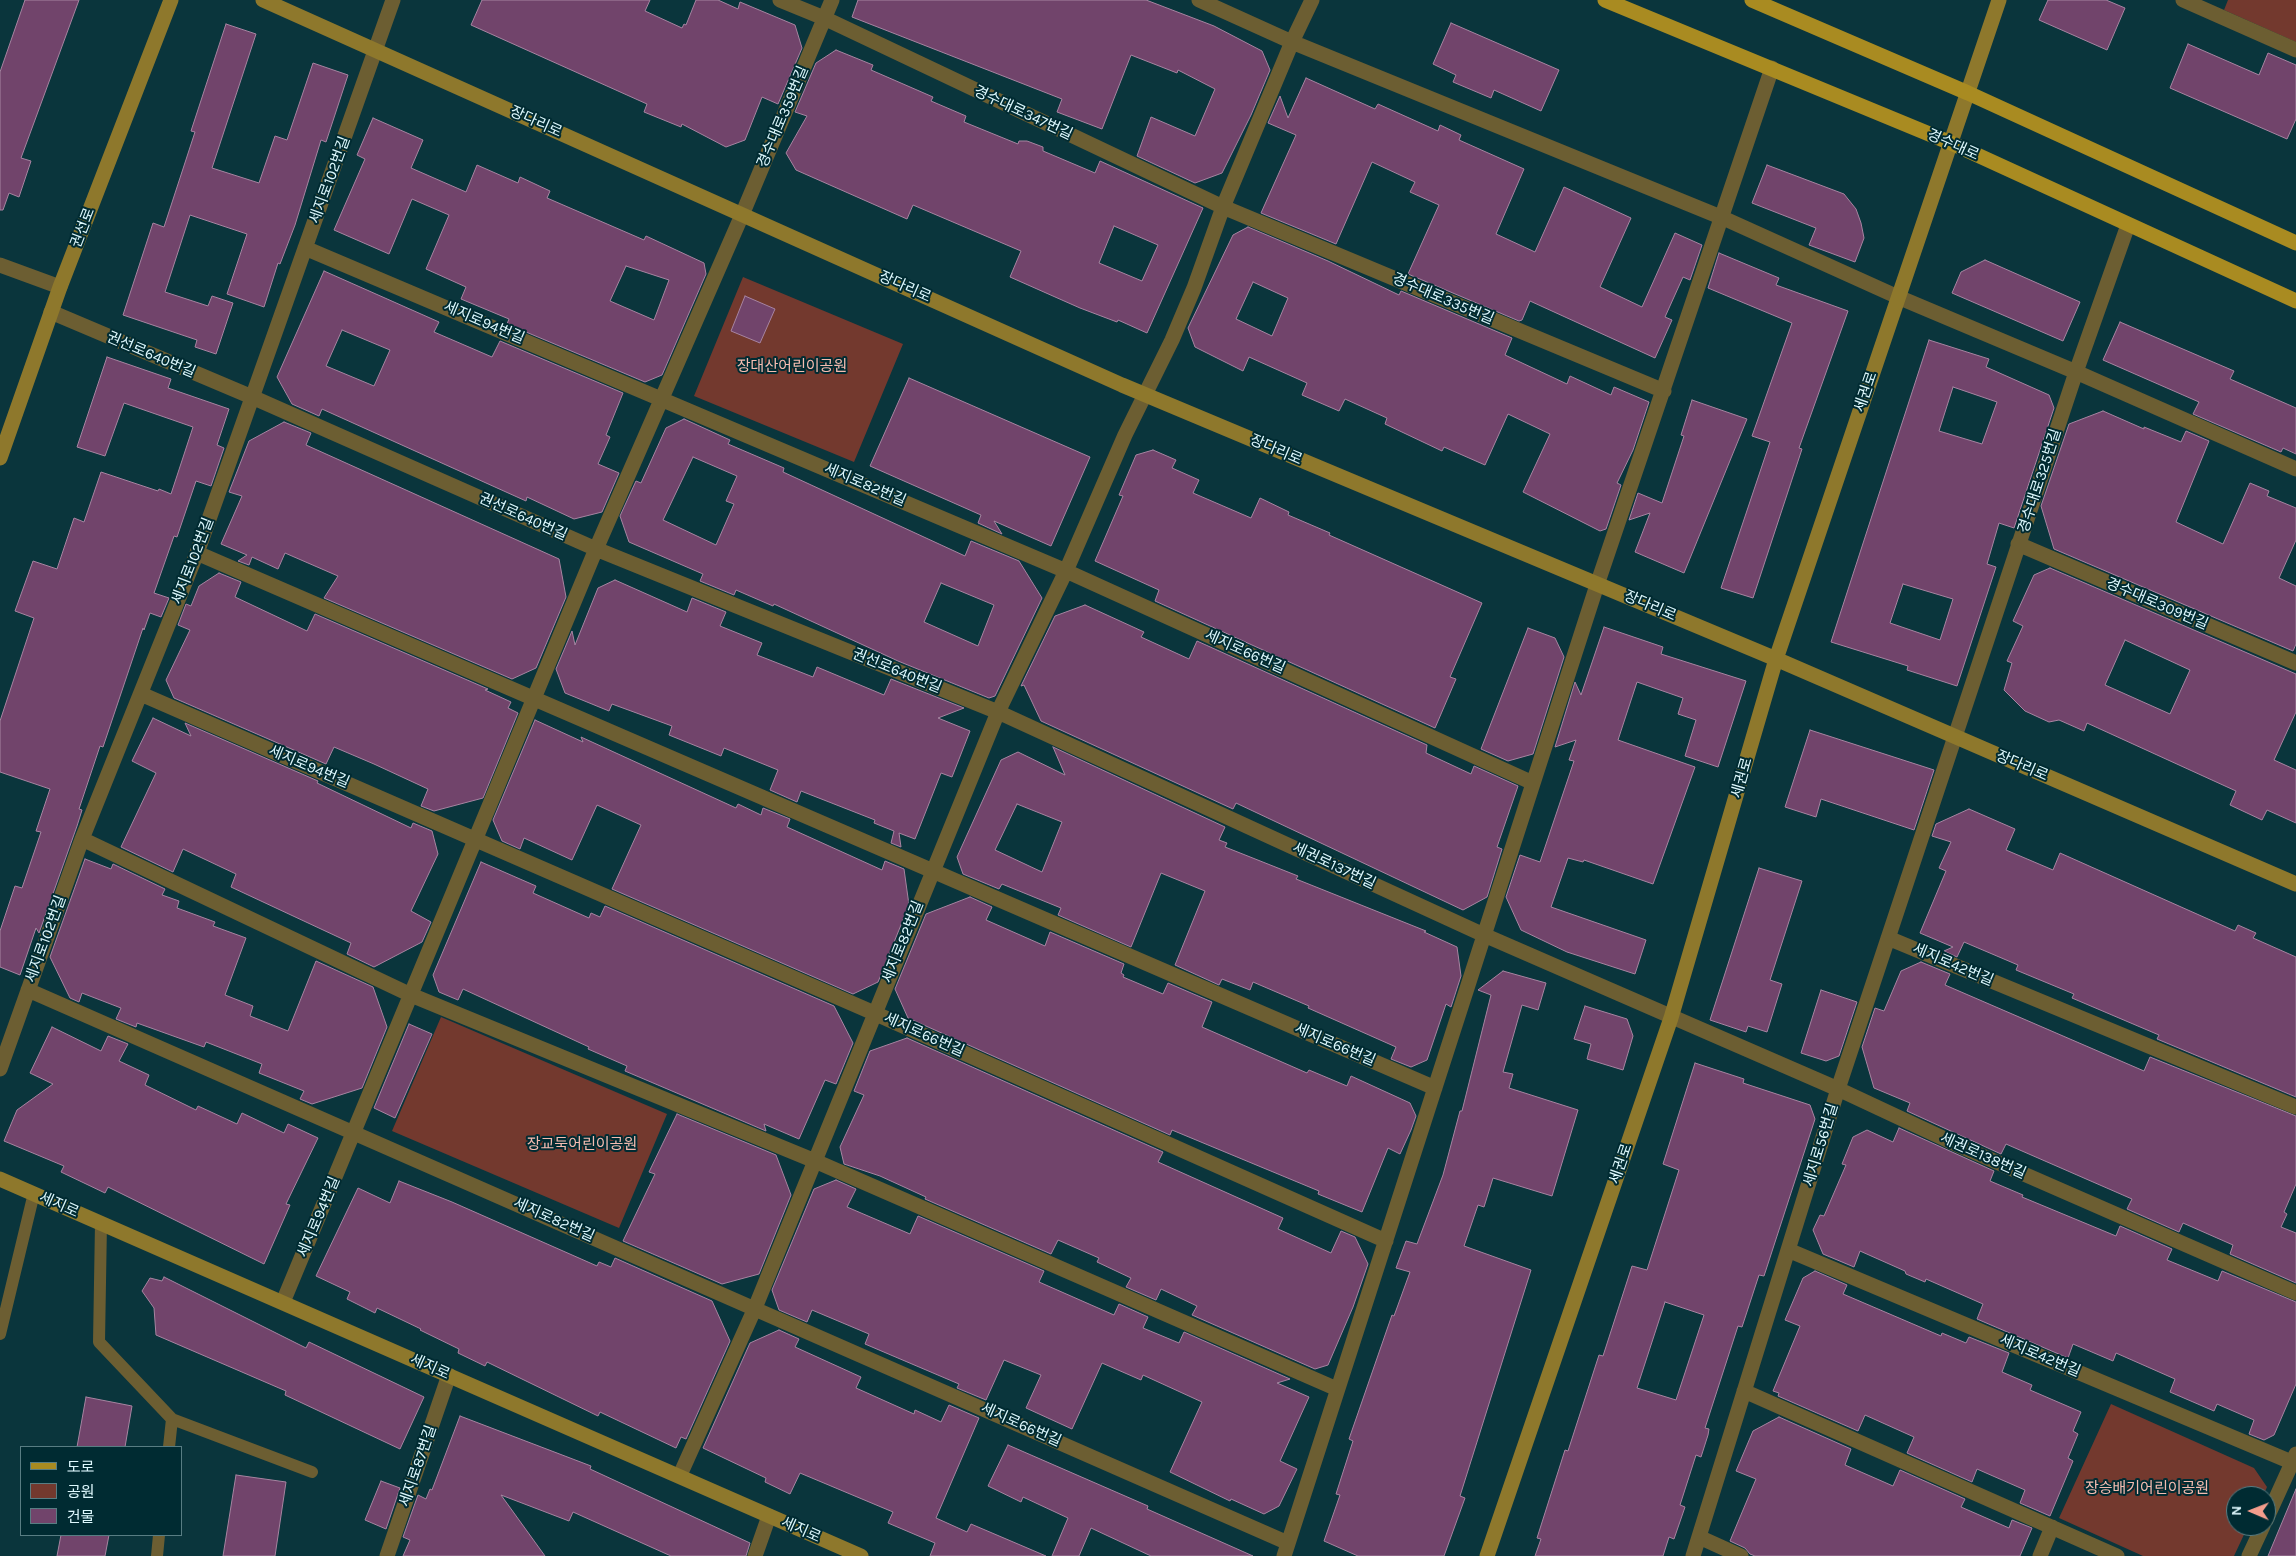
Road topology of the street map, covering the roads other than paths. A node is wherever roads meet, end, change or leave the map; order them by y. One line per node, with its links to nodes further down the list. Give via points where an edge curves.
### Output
1 (171, 0): 27 (street, 권선로)
2 (263, 0): 15 (street, 장다리로)
3 (393, 0): 15 (street, 세지로102번길)
4 (780, 0): 13 (street)
5 (832, 0): 13 (street, 경수대로359번길)
6 (1199, 0): 14 (street)
7 (1312, 0): 14 (street)
8 (1605, 0): 17 (main road, 경수대로)
9 (1999, 0): 18 (street, 세권로)
10 (2183, 0): 12 (street)
11 (1759, 1): 18 (main road)
12 (2209, 6): 16 (street)
13 (824, 18): 20 (street, 경수대로347번길); 21 (street, 경수대로359번길)
14 (1292, 42): 20 (street); 22 (street)
15 (376, 50): 21 (street, 장다리로); 25 (street, 세지로102번길)
16 (2296, 50)
17 (1772, 68): 19 (main road, 경수대로); 22 (street)
18 (1968, 93): 19 (street, 세권로); 24 (main road)
19 (1951, 143): 23 (main road, 경수대로); 28 (street, 세권로)
20 (1222, 207): 32 (street, 경수대로335번길); 33 (street, via 1194,288)
21 (742, 215): 33 (street, 장다리로); 35 (street, 세지로94번길)
22 (1723, 218): 28 (street); 32 (street)
23 (2128, 226): 29 (main road, 경수대로); 31 (street, 경수대로325번길)
24 (2296, 243)
25 (305, 248): 34 (street, 세지로102번길); 35 (street, 세지로94번길)
26 (0, 265): 27 (street)
27 (60, 287): 30 (street, 권선로)
28 (1898, 297): 31 (street); 43 (street, 세권로)
29 (2296, 301)
30 (51, 312): 34 (street, 권선로640번길); 36 (street, 권선로)
31 (2076, 372): 37 (street); 38 (street, 경수대로325번길)
32 (1664, 391): 42 (street)
33 (1145, 394): 41 (street, 세지로82번길); 42 (street, 장다리로)
34 (252, 397): 39 (street, 권선로640번길); 40 (street, 세지로102번길)
35 (663, 398): 39 (street, 세지로94번길); 41 (street, 세지로82번길)
36 (0, 458)
37 (2296, 469)
38 (2018, 544): 44 (street, 경수대로309번길); 48 (street, 경수대로325번길)
39 (596, 549): 46 (street, 세지로94번길); 47 (street, 권선로640번길)
40 (197, 553): 45 (street, 세지로102번길); 46 (street)
41 (1066, 571): 47 (street, 세지로82번길); 49 (street, 세지로66번길)
42 (1598, 585): 43 (street, 장다리로); 49 (street, 세지로66번길)
43 (1776, 659): 48 (street, 장다리로); 59 (street, 세권로)
44 (2296, 663)
45 (141, 694): 50 (street, 세지로102번길); 51 (street, 세지로94번길)
46 (536, 699): 51 (street, 세지로94번길); 52 (street)
47 (998, 712): 52 (street, 세지로82번길); 54 (street, 세권로137번길)
48 (1955, 737): 53 (street, 장다리로); 55 (street, 세지로56번길)
49 (1533, 783): 54 (street, 세지로66번길)
50 (82, 839): 56 (street, 세지로102번길); 57 (street)
51 (477, 840): 57 (street, 세지로94번길); 58 (street)
52 (933, 870): 58 (street, 세지로82번길); 61 (street, 세지로66번길)
53 (2296, 884)
54 (1484, 935): 59 (street, 세권로137번길); 61 (street, 세지로66번길)
55 (1888, 938): 62 (street, 세지로56번길); 63 (street, 세지로42번길)
56 (28, 990): 60 (street, 세지로102번길); 64 (street)
57 (411, 995): 64 (street, 세지로94번길); 65 (street)
58 (874, 1013): 65 (street, 세지로82번길); 69 (street, 세지로66번길)
59 (1671, 1018): 62 (street, 세권로138번길); 94 (street, 세권로)
60 (0, 1069)
61 (1435, 1088): 69 (street, 세지로66번길)
62 (1838, 1089): 70 (street, 세지로56번길); 71 (street, 세권로138번길)
63 (2296, 1107)
64 (354, 1132): 72 (street, 세지로94번길); 73 (street, 세지로82번길)
65 (815, 1162): 73 (street, 세지로82번길); 76 (street)
66 (0, 1179): 67 (street, 세지로)
67 (34, 1193): 68 (street, 세지로); 74 (lane)
68 (101, 1223): 72 (street, 세지로); 78 (lane, via 99,1342)
69 (1386, 1241): 76 (street, 세지로66번길)
70 (1788, 1250): 77 (street, 세지로56번길); 80 (street, 세지로42번길)
71 (2296, 1294)
72 (283, 1302): 75 (street, 세지로)
73 (755, 1308): 82 (street, 세지로82번길); 89 (street, 세지로66번길)
74 (0, 1334)
75 (449, 1376): 82 (street, 세지로); 91 (street, 세지로87번길)
76 (1337, 1389): 89 (street, 세지로66번길)
77 (1744, 1391): 85 (street); 88 (street, 세지로56번길)
78 (172, 1420): 79 (lane); 81 (lane)
79 (169, 1446)
80 (2295, 1460): 83 (street, 세지로42번길)
81 (312, 1472)
82 (680, 1475): 84 (street, 세지로)
83 (2276, 1499)
84 (769, 1516): 92 (street); 93 (street, 세지로)
85 (2052, 1527): 97 (street); 98 (street)
86 (159, 1536): 90 (lane)
87 (2258, 1536): 99 (street)
88 (1699, 1537): 95 (street, 세지로56번길); 96 (street)
89 (1286, 1550)
90 (157, 1556)
91 (387, 1556)
92 (755, 1556)
93 (861, 1556)
94 (1487, 1556)
95 (1693, 1556)
96 (1741, 1556)
97 (2040, 1556)
98 (2117, 1556)
99 (2249, 1556)

